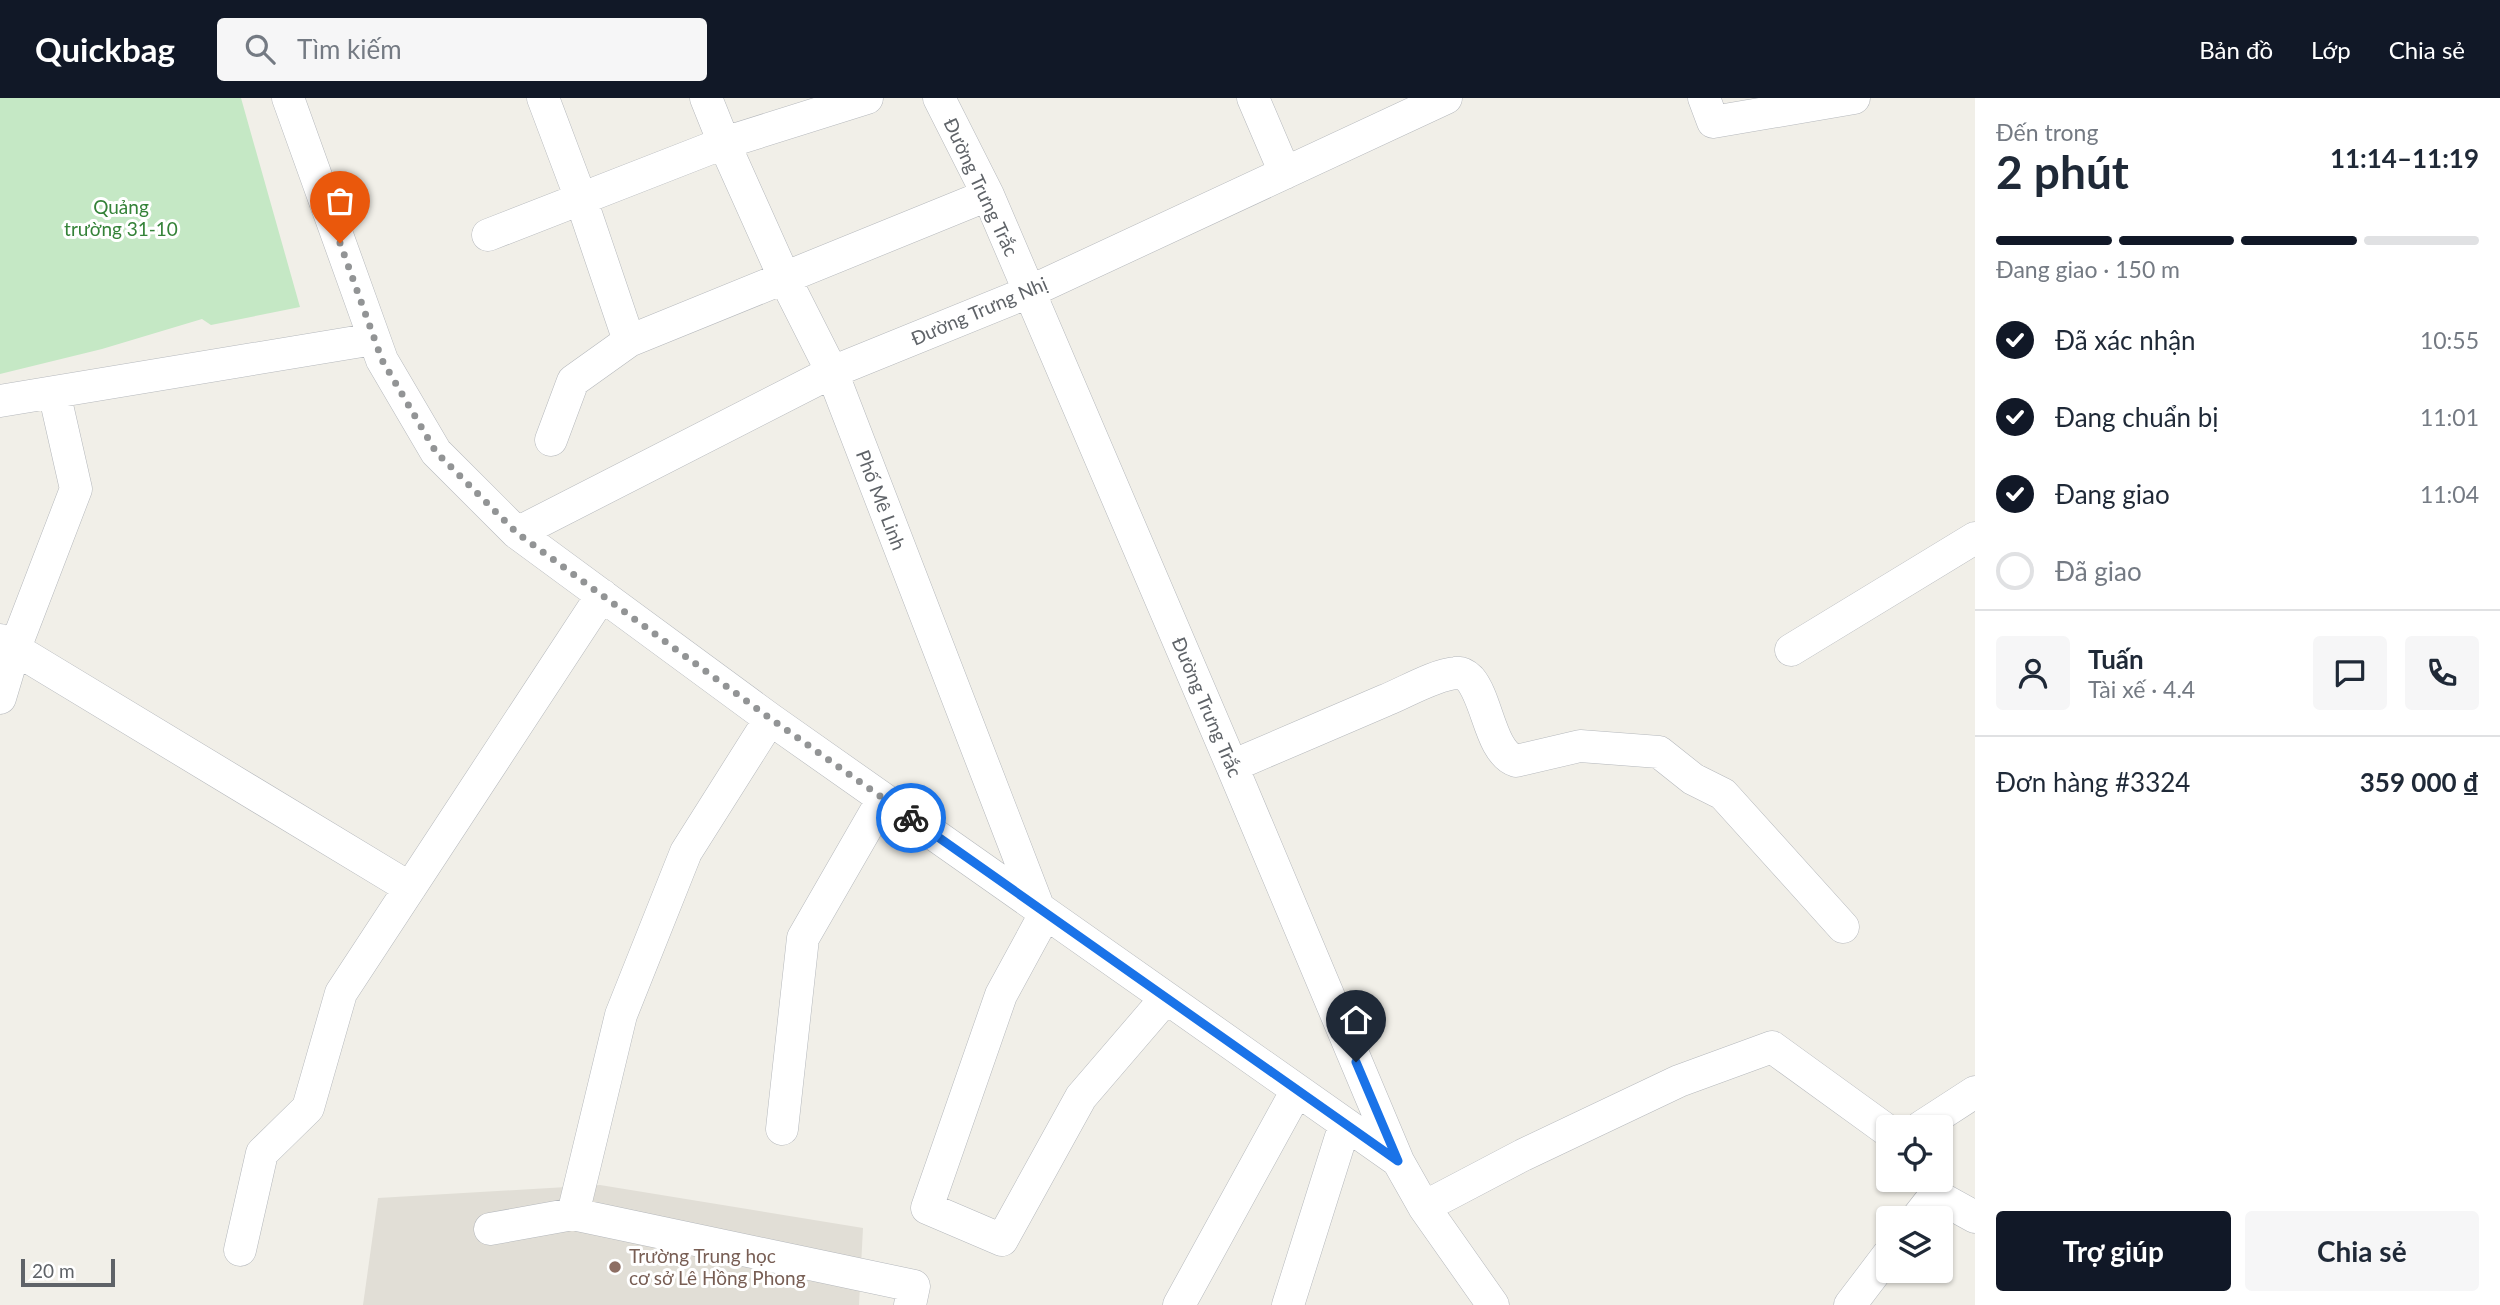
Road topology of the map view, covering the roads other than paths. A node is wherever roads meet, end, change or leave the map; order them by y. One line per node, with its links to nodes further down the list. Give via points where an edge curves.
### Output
1 (288, 98): 17 (street)
2 (543, 98): 13 (street)
3 (706, 98): 10 (street, Phố Mê Linh)
4 (867, 98): 10 (street)
5 (939, 98): 12 (street, Đường Trưng Trắc)
6 (1253, 98): 11 (street)
7 (1446, 98): 11 (street, Đường Trưng Nhị)
8 (1704, 98): 9 (street, via 1713,122)
9 (1854, 98)
10 (724, 144): 13 (street); 15 (street, Phố Mê Linh)
11 (1285, 173): 16 (street, Đường Trưng Nhị)
12 (988, 195): 15 (street); 16 (street, Đường Trưng Trắc)
13 (581, 199): 14 (street); 18 (street)
14 (488, 235)
15 (784, 277): 18 (street); 19 (street, Phố Mê Linh)
16 (1029, 292): 19 (street, Đường Trưng Nhị); 30 (street, Đường Trưng Trắc)
17 (374, 339): 20 (street); 23 (street, via 436,452)
18 (629, 341): 22 (street, via 573,381)
19 (832, 372): 23 (street, Đường Trưng Nhị); 33 (street, Phố Mê Linh)
20 (54, 392): 21 (street); 26 (street, via 76,489)
21 (0, 401)
22 (551, 440)
23 (517, 533): 25 (street)
24 (1975, 538): 27 (street)
25 (602, 595): 29 (street); 32 (street)
26 (8, 644): 28 (street); 32 (street)
27 (1791, 650)
28 (0, 698)
29 (771, 719): 31 (street); 45 (street, via 686,852 626,1002)
30 (1232, 766): 34 (street, via 1421,685 1462,673 1479,693 1500,748 1510,759 1580,746 1659,752 1693,779 1723,794); 42 (street, Đường Trưng Trắc)
31 (883, 799): 33 (street); 41 (street, via 803,938)
32 (410, 888): 48 (street, via 341,993 308,1108 262,1153)
33 (1042, 912): 35 (street); 35 (street, via 1001,995 927,1208 1002,1240 1081,1097)
34 (1843, 927)
35 (1166, 998): 36 (street)
36 (1297, 1090): 40 (street); 51 (street)
37 (1975, 1092): 38 (street)
38 (1940, 1115)
39 (1876, 1122): 44 (street, via 1772,1046 1679,1080)
40 (1346, 1124): 42 (street); 52 (street)
41 (782, 1129)
42 (1398, 1161): 44 (street, Đường Trưng Trắc)
43 (1926, 1198): 46 (street)
44 (1424, 1207): 53 (street, Đường Trưng Trắc)
45 (573, 1214): 47 (street); 50 (street, via 914,1286)
46 (1975, 1217)
47 (490, 1229)
48 (240, 1250)
49 (1876, 1271): 54 (street)
50 (910, 1305)
51 (1179, 1305)
52 (1289, 1305)
53 (1493, 1305)
54 (1850, 1305)

